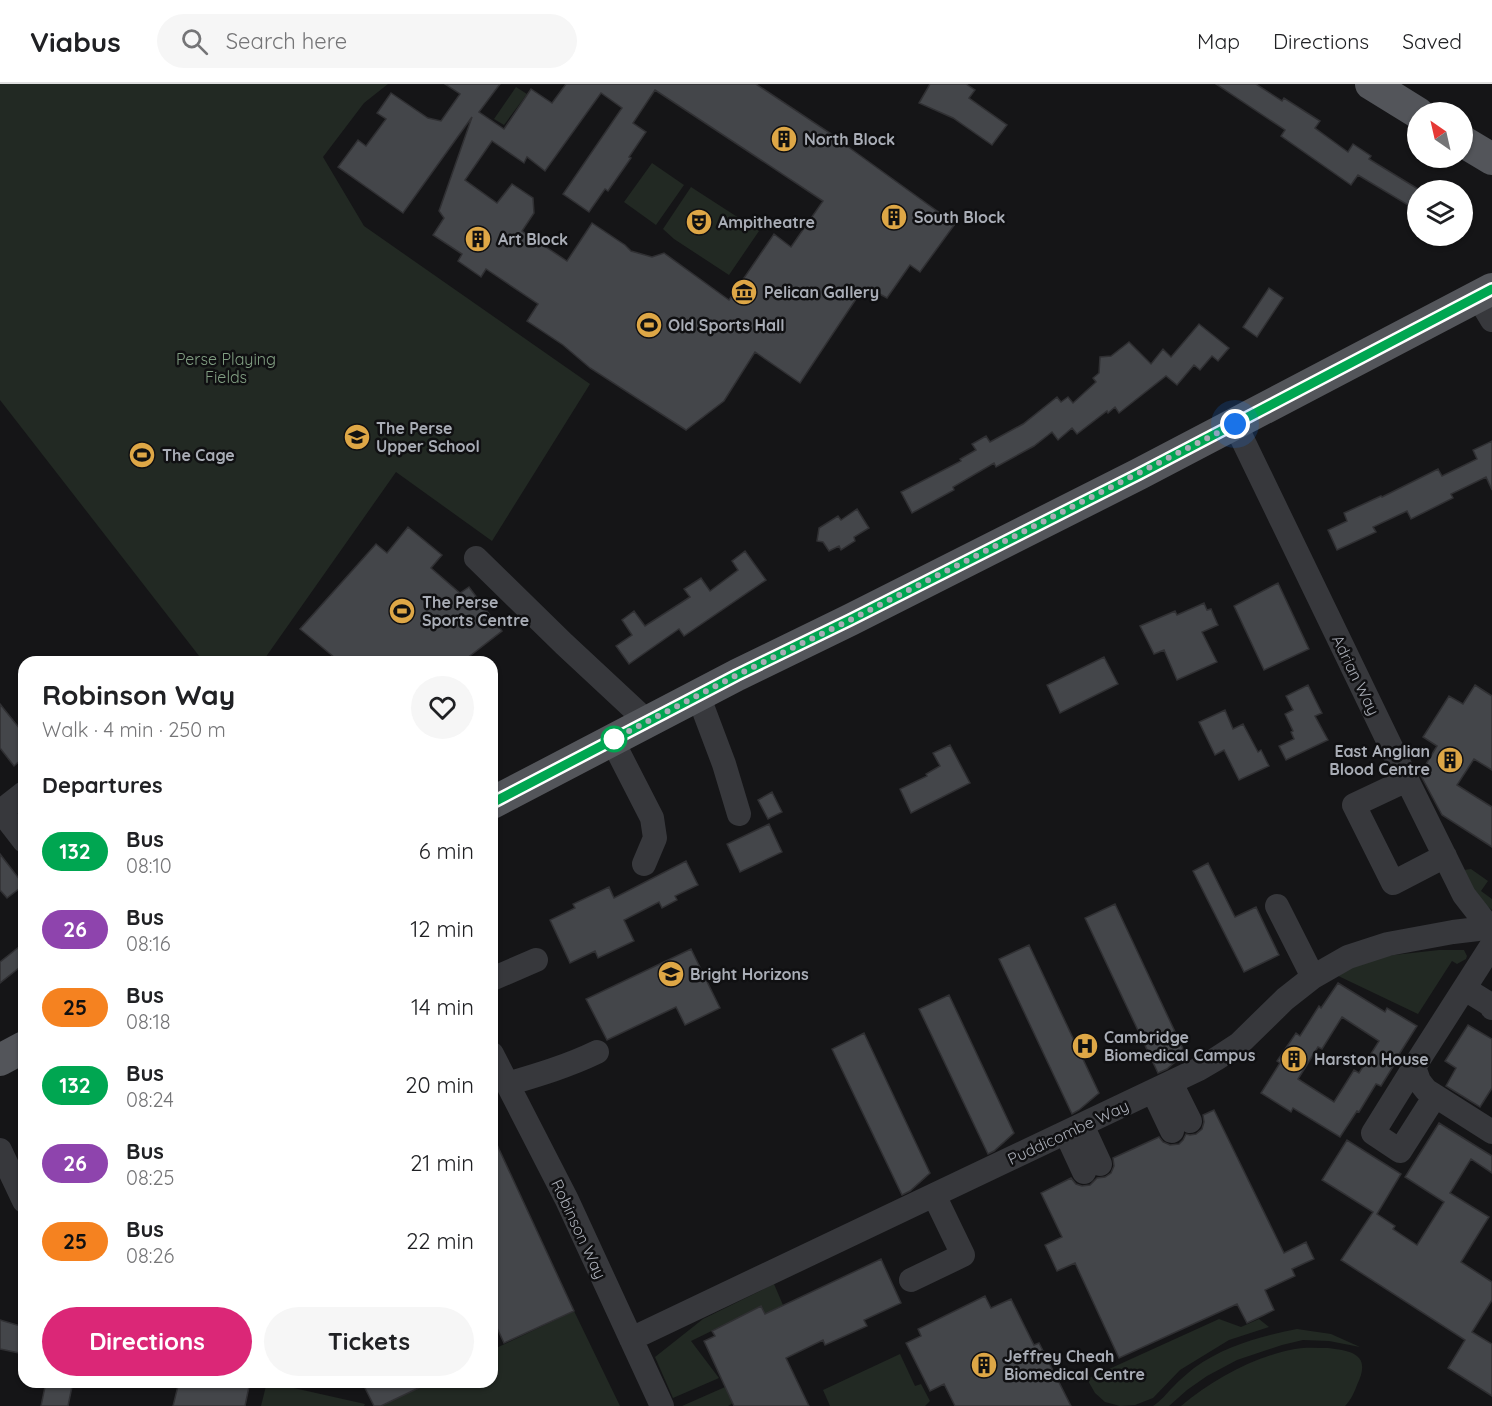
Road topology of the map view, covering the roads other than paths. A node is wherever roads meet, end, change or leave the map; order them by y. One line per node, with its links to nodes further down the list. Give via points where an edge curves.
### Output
1 (1371, 84): 2 (main road)
2 (1407, 106)
3 (1473, 148): 4 (main road)
4 (1492, 159)
5 (1487, 302): 6 (main road)
6 (1235, 424): 8 (main road); 11 (street, Adrian Way)
7 (476, 558): 9 (street, via 637,712)
8 (698, 695): 9 (main road); 15 (street)
9 (643, 724): 10 (main road)
10 (612, 740): 13 (main road); 18 (street, via 652,819 655,838)
11 (1397, 785): 17 (street, Adrian Way); 17 (street, via 1354,805 1394,883)
12 (18, 797): 14 (street)
13 (498, 800)
14 (0, 810): 16 (street)
15 (739, 814)
16 (18, 833)
17 (1435, 861): 20 (street, Adrian Way)
18 (644, 864)
19 (1277, 906): 24 (street)
20 (1489, 924): 24 (street, Puddicombe Way, via 1388,944 1348,957)
21 (1492, 945): 25 (street)
22 (536, 960): 23 (street)
23 (498, 976)
24 (1313, 977): 33 (street, Puddicombe Way, via 1239,1044)
25 (1465, 989): 26 (street); 31 (street)
26 (1492, 1008)
27 (18, 1050): 29 (main road)
28 (597, 1052): 32 (street)
29 (0, 1060)
30 (498, 1066): 32 (street, Robinson Way)
31 (1414, 1067): 34 (street, via 1419,1081); 34 (street, via 1373,1133 1400,1151)
32 (507, 1084): 43 (street, Robinson Way, via 567,1200)
33 (1162, 1087): 35 (street); 36 (street, Puddicombe Way)
34 (1435, 1096): 37 (street)
35 (1181, 1126)
36 (1074, 1129): 39 (street); 41 (street, Puddicombe Way)
37 (1492, 1132)
38 (0, 1150): 40 (street)
39 (1092, 1168)
40 (18, 1188)
41 (934, 1195): 42 (street, via 963,1255); 43 (street, Puddicombe Way)
42 (911, 1280)
43 (631, 1339): 44 (street, Robinson Way)
44 (662, 1406)

